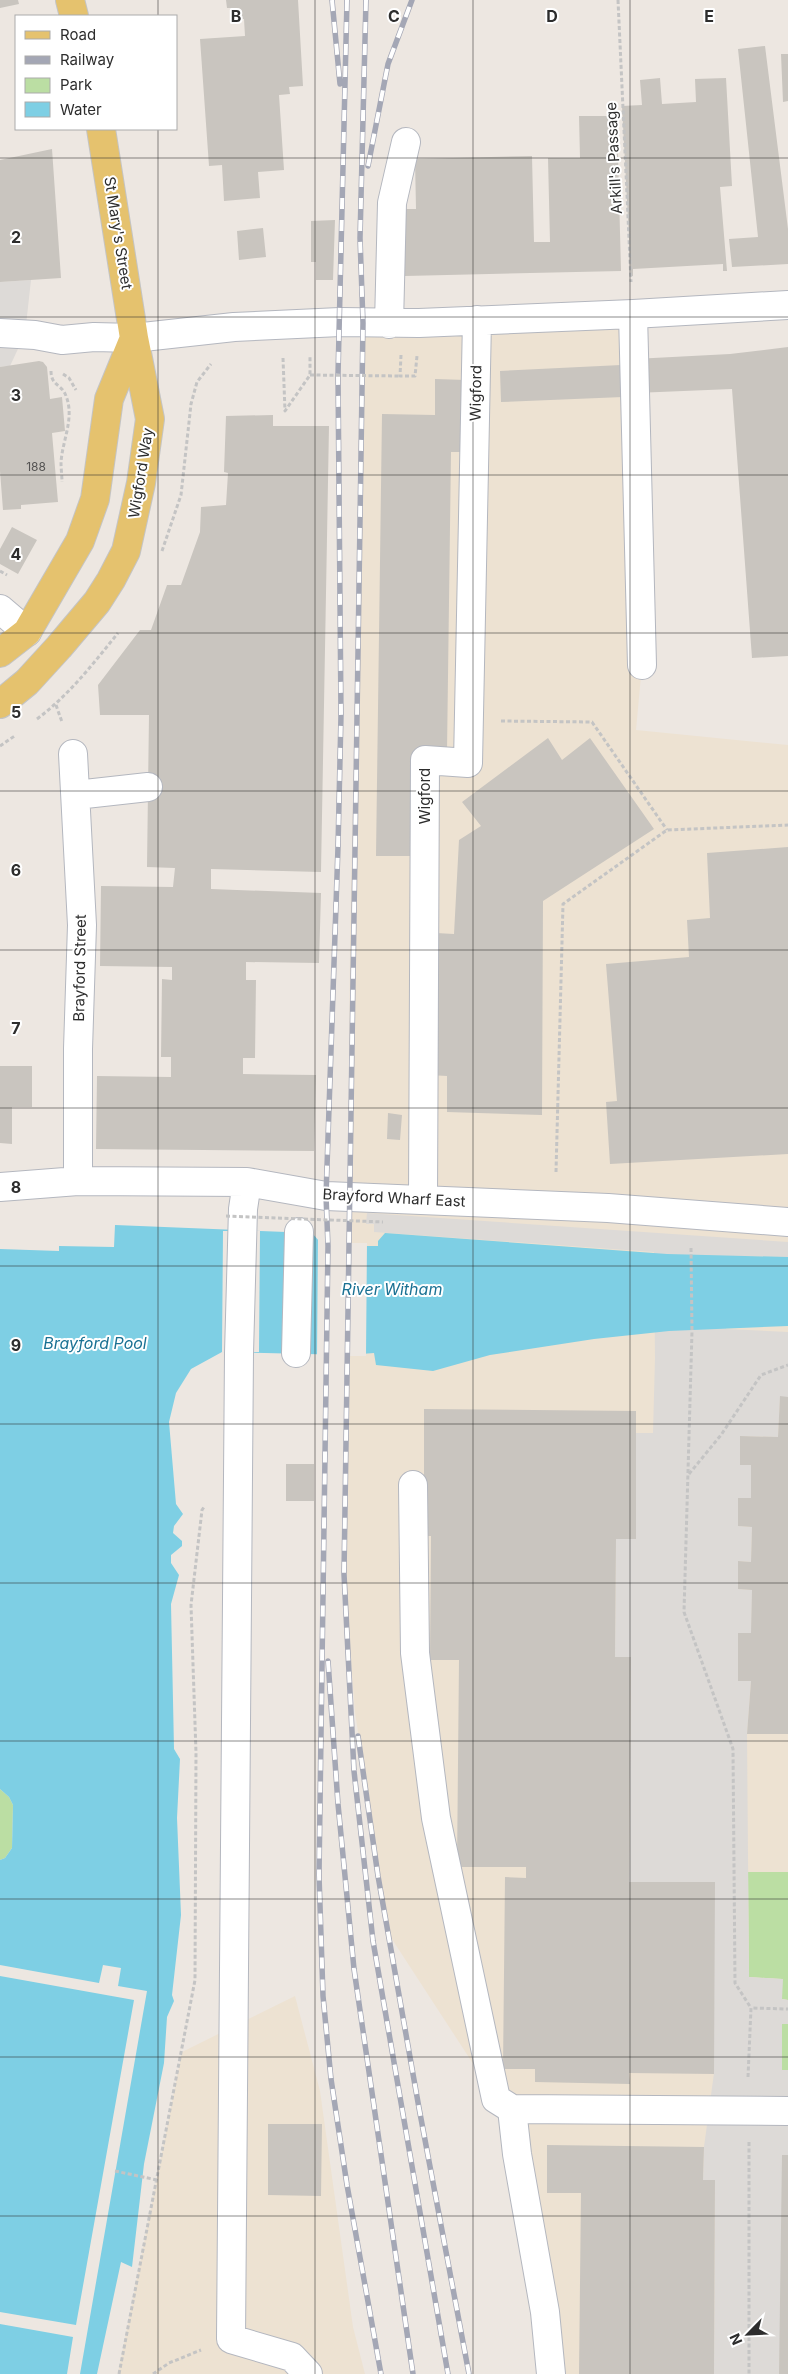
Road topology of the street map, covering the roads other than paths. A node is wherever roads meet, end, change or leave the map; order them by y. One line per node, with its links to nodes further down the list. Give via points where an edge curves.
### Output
1 (70, 0): 2 (main road)
2 (74, 15)
3 (101, 130): 10 (main road, St Mary's Street)
4 (406, 142): 8 (street, via 392,203)
5 (788, 305): 6 (street)
6 (633, 314): 7 (street); 14 (street)
7 (477, 320): 8 (street); 22 (street, Wigford, via 468,763 425,760)
8 (389, 324): 10 (street, via 340,322 234,327)
9 (0, 334): 10 (street, via 62,340)
10 (134, 338): 12 (main road, via 108,399 95,499 80,541); 15 (main road, Wigford Way, via 150,419 141,483 126,551 97,602 26,682)
11 (0, 609): 12 (street)
12 (27, 632): 13 (main road)
13 (0, 653)
14 (642, 665)
15 (0, 704)
16 (73, 754): 18 (street, Brayford Street)
17 (148, 787): 18 (street)
18 (76, 795): 19 (street, Brayford Street, via 82,925)
19 (78, 1182): 20 (street, Brayford Wharf East); 21 (street, Brayford Wharf East)
20 (248, 1182): 22 (street, Brayford Wharf East, via 326,1196); 29 (street, via 234,1224 239,1353 230,2339 292,2357)
21 (0, 1187)
22 (423, 1200): 23 (street, Brayford Wharf East)
23 (788, 1222)
24 (299, 1232): 25 (street)
25 (296, 1353)
26 (413, 1485): 27 (street, via 415,1653 436,1818 496,2099)
27 (512, 2109): 28 (street); 30 (street, via 545,2312)
28 (788, 2110)
29 (308, 2374)
30 (551, 2374)

